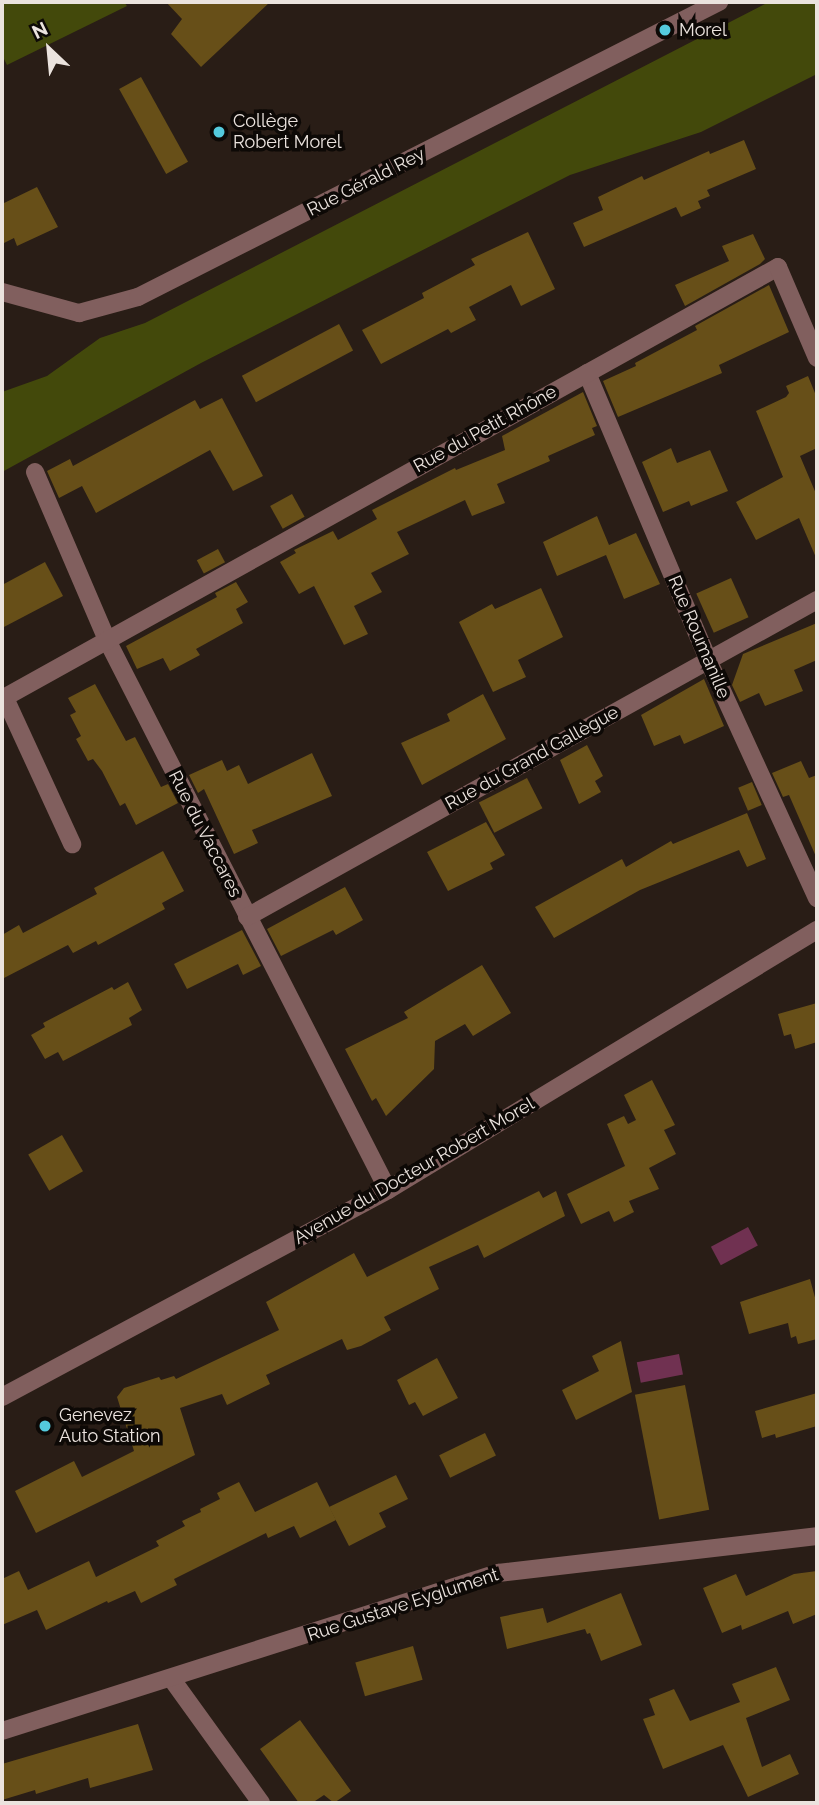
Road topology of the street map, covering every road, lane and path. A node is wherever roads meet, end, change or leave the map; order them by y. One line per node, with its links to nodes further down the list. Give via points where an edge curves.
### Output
1 (719, 2): 2 (street, Rue Gérald Rey, via 138,297 79,313)
2 (2, 292)
3 (817, 358): 4 (street, Rue du Petit Rhône, via 778,268)
4 (587, 373): 7 (street, Rue du Petit Rhône); 8 (street, Rue Roumanille)
5 (35, 472): 7 (street, Rue du Vaccares)
6 (817, 600): 8 (street, Rue du Grand Gallègue)
7 (108, 642): 9 (street, Rue du Petit Rhône); 12 (street, Rue du Vaccares)
8 (708, 660): 11 (street, Rue Roumanille); 12 (street, Rue du Grand Gallègue)
9 (3, 699): 10 (street)
10 (72, 844)
11 (817, 898)
12 (247, 917): 14 (street, Rue du Vaccares)
13 (817, 930): 14 (street, Avenue du Docteur Robert Morel)
14 (388, 1190): 15 (street, Avenue du Docteur Robert Morel)
15 (2, 1397)
16 (817, 1536): 17 (street, Rue Gustave Eyglument, via 498,1573)
17 (171, 1678): 18 (street, Rue Gustave Eyglument); 19 (street)
18 (2, 1731)
19 (261, 1803)

